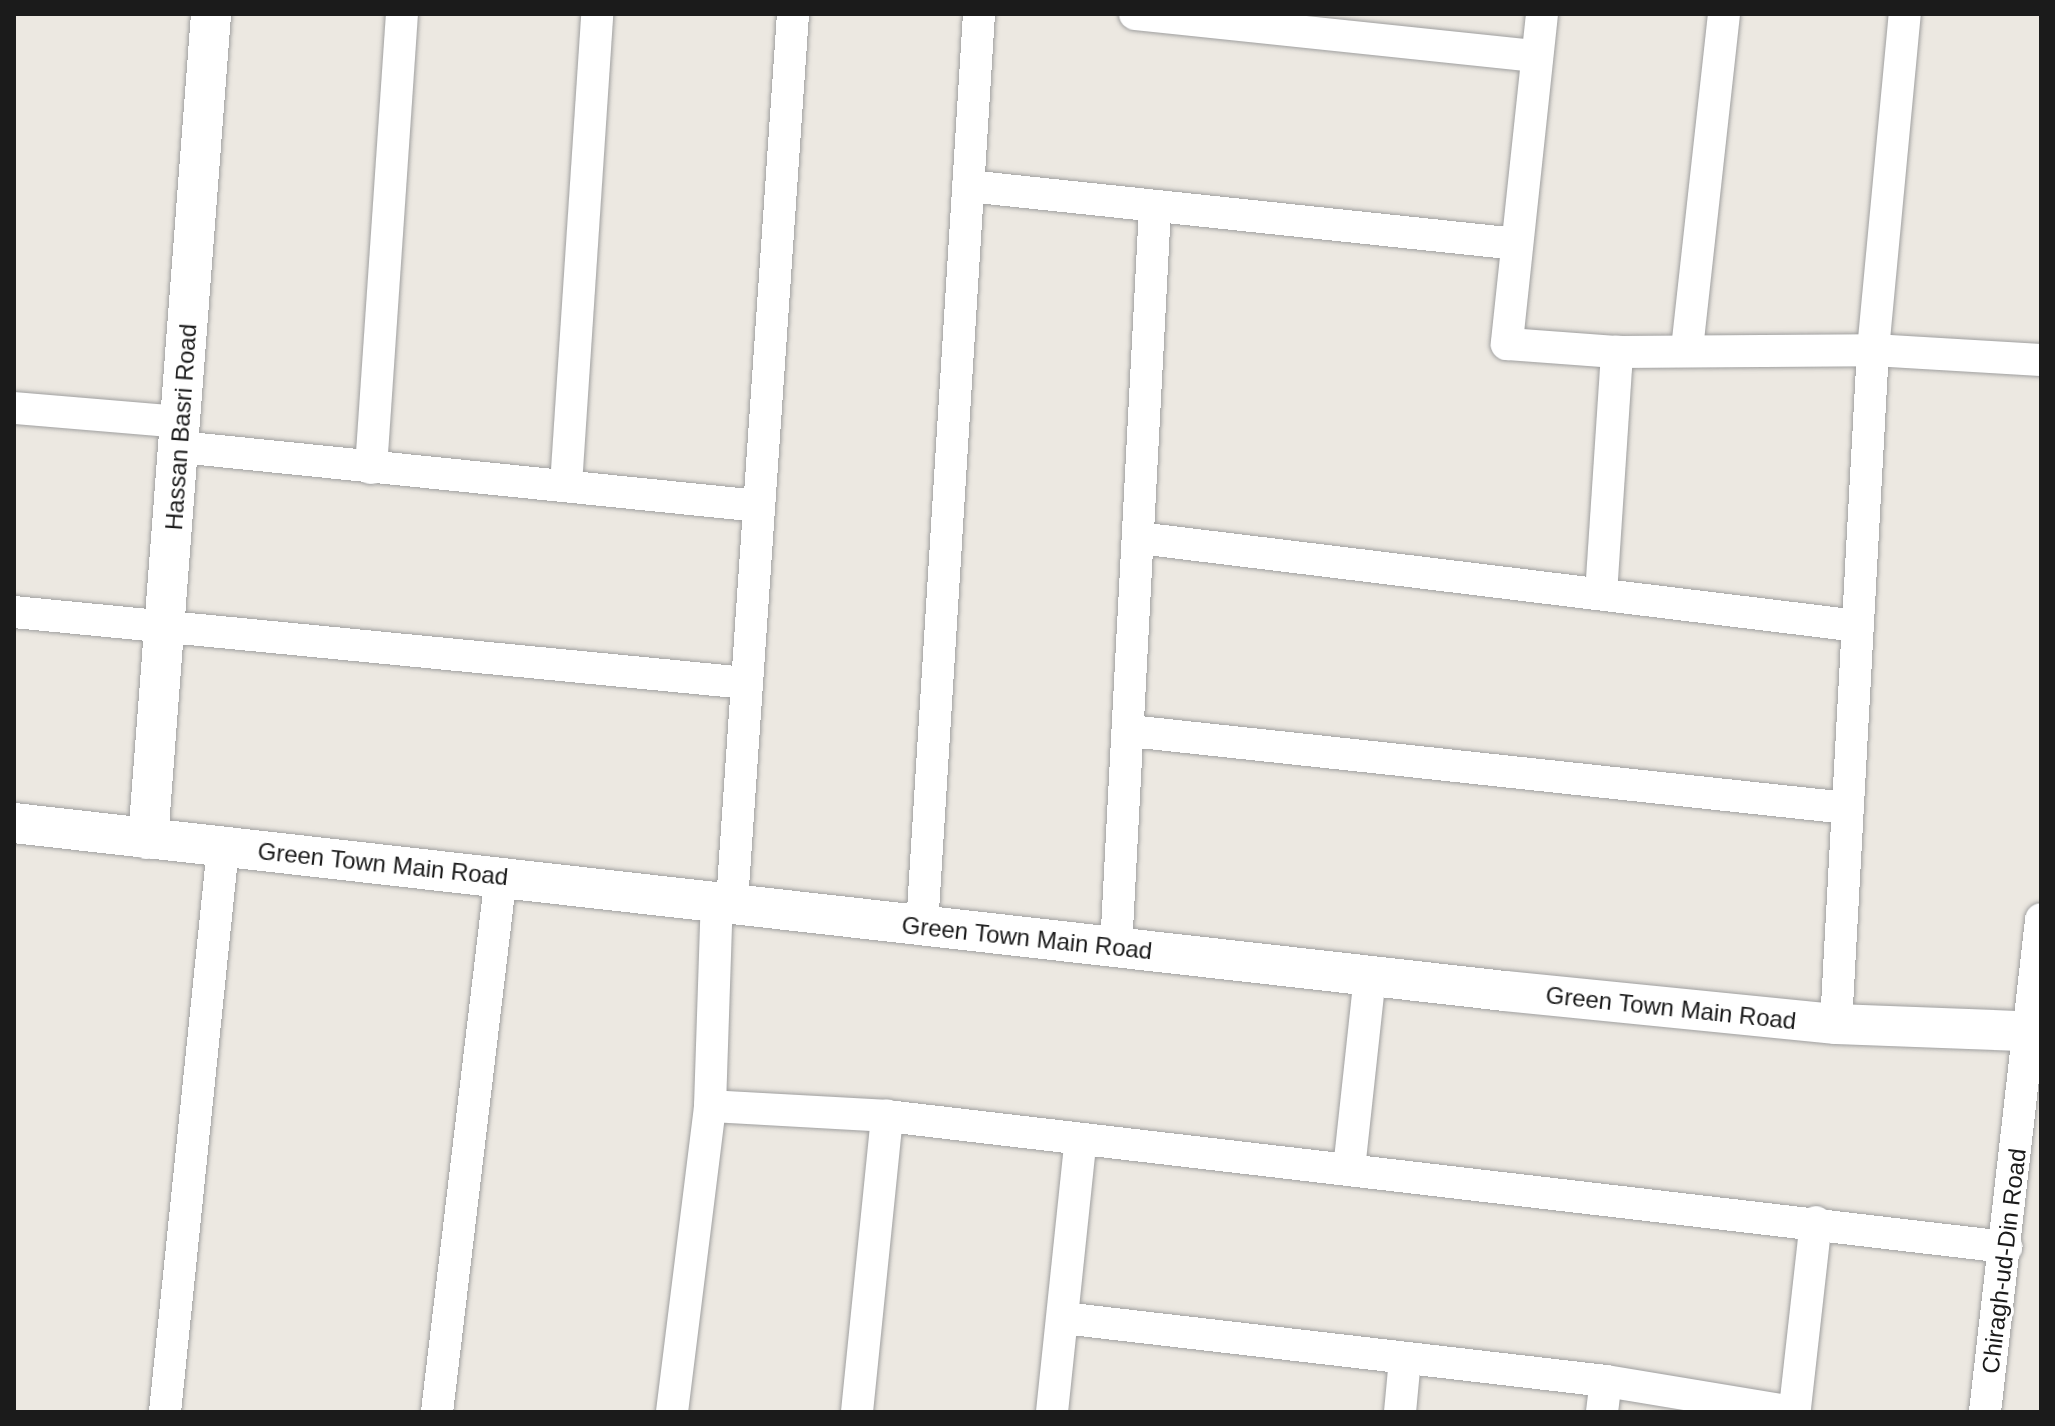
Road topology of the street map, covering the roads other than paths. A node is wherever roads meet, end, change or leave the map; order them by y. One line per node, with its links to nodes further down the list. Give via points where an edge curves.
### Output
1 (211, 14): 19 (street, Hassan Basri Road)
2 (402, 14): 20 (street)
3 (597, 14): 21 (street)
4 (793, 14): 22 (street)
5 (979, 14): 11 (street)
6 (1135, 14): 10 (street)
7 (1542, 14): 10 (street)
8 (1724, 14): 14 (street)
9 (1905, 14): 15 (street)
10 (1537, 56): 13 (street)
11 (968, 186): 12 (street); 37 (street)
12 (1155, 208): 13 (street); 23 (street)
13 (1517, 244): 16 (street, via 1507,344)
14 (1687, 349): 15 (street); 16 (street)
15 (1873, 350): 17 (street); 26 (street)
16 (1617, 352): 24 (street)
17 (2041, 360)
18 (14, 408): 19 (street)
19 (181, 434): 20 (street); 27 (street, Hassan Basri Road)
20 (371, 468): 21 (street)
21 (566, 485): 22 (street)
22 (759, 506): 28 (street)
23 (1139, 538): 24 (street); 29 (street)
24 (1601, 594): 26 (street)
25 (14, 612): 27 (street)
26 (1858, 626): 30 (street)
27 (165, 629): 28 (street); 32 (street, Hassan Basri Road)
28 (746, 683): 35 (street)
29 (1130, 731): 30 (street); 38 (street)
30 (1847, 808): 40 (street)
31 (14, 823): 32 (street, Green Town Main Road)
32 (148, 839): 33 (street, Green Town Main Road)
33 (223, 848): 34 (street, Green Town Main Road); 52 (street)
34 (501, 875): 35 (street, Green Town Main Road); 53 (street)
35 (724, 901): 37 (street, Green Town Main Road); 42 (street)
36 (2041, 919): 41 (street, Chiragh-ud-Din Road)
37 (922, 927): 38 (street, Green Town Main Road)
38 (1116, 948): 39 (street, Green Town Main Road)
39 (1370, 976): 40 (street, Green Town Main Road); 45 (street)
40 (1836, 1024): 41 (street, Green Town Main Road)
41 (2037, 1032): 47 (street, Chiragh-ud-Din Road)
42 (710, 1106): 43 (street); 54 (street)
43 (887, 1116): 44 (street); 55 (street)
44 (1080, 1144): 45 (street); 48 (street)
45 (1349, 1169): 46 (street)
46 (1816, 1222): 47 (street); 51 (street)
47 (2006, 1247): 58 (street, Chiragh-ud-Din Road)
48 (1063, 1318): 49 (street); 56 (street)
49 (1405, 1359): 50 (street); 57 (street)
50 (1604, 1397): 51 (street)
51 (1794, 1410)
52 (165, 1412)
53 (437, 1412)
54 (672, 1412)
55 (857, 1412)
56 (1052, 1412)
57 (1400, 1412)
58 (1985, 1412)

